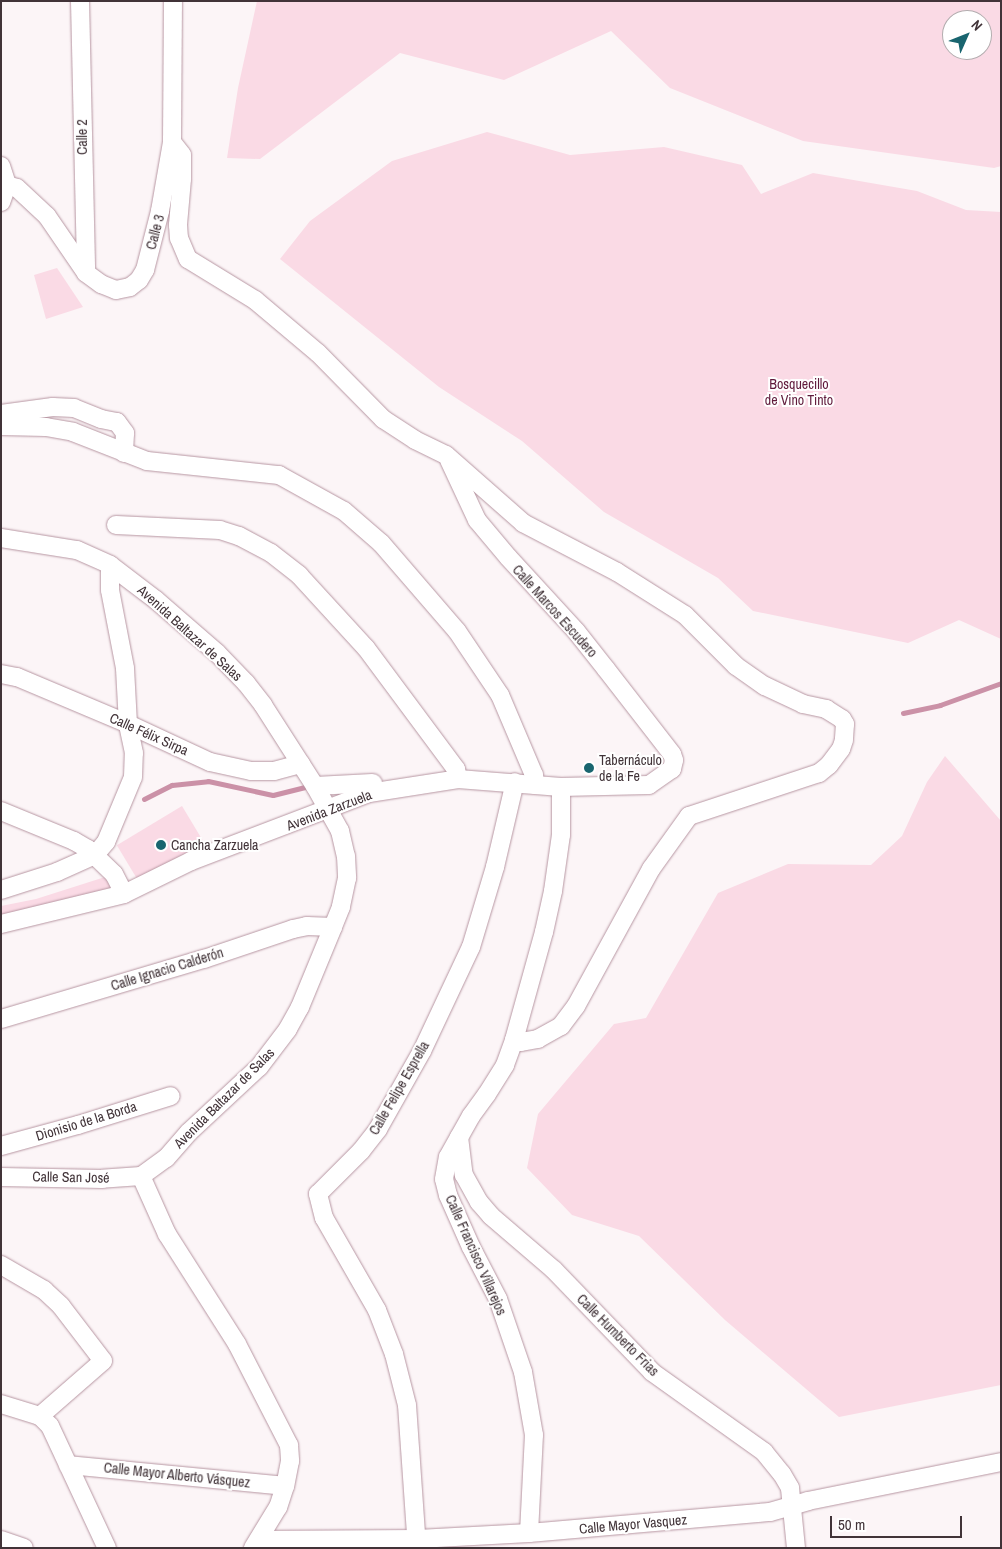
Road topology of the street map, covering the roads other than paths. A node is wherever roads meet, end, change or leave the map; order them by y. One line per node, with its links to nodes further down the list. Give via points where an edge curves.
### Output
1 (80, 1): 6 (street, Calle 2)
2 (173, 1): 3 (street, Calle 3)
3 (172, 142): 6 (street, Calle 3, via 160,211 145,270 139,280 130,287 116,290); 10 (street, via 182,155 178,225 179,238 188,259 255,300 318,353 398,430)
4 (1, 166): 5 (street)
5 (4, 194): 6 (street, Calle 3, via 18,188 47,216)
6 (86, 273)
7 (1, 414): 9 (street, via 53,407 74,408 116,422 125,433)
8 (1, 426): 9 (street, via 46,427 73,432)
9 (124, 453): 19 (street, via 147,461 279,474 344,510 381,543 457,631 500,695)
10 (446, 455): 17 (street, Calle Marcos Escudero, via 477,520 576,630 672,754); 31 (street, via 522,523 617,572 685,615 736,666 760,683 803,704 826,709 842,719 845,731 841,749 819,773 695,812 680,826 651,869 576,1006 561,1026 538,1039)
11 (116, 525): 18 (street, via 220,530 271,553 299,575 366,648)
12 (1, 538): 13 (street, Avenida Baltazar de Salas, via 77,550)
13 (110, 565): 15 (street, via 110,590 124,668); 16 (street, Avenida Baltazar de Salas, via 170,612 246,683)
14 (1, 674): 15 (street, Calle Félix Sirpa, via 17,677)
15 (128, 724): 16 (street, Calle Félix Sirpa, via 227,767 274,771); 25 (street, via 134,753 133,777 106,842)
16 (301, 764): 21 (street, Avenida Baltazar de Salas)
17 (672, 766): 19 (street, via 634,779); 22 (street, Avenida Zarzuela, via 649,785)
18 (457, 774): 19 (street); 20 (street, Avenida Zarzuela); 21 (street, via 360,785); 23 (street, Avenida Zarzuela, via 369,793)
19 (535, 780): 20 (street, Avenida Zarzuela); 22 (street, Avenida Zarzuela)
20 (515, 782): 46 (street, Calle Felipe Esprella, via 496,868 471,947 422,1051 378,1129 318,1194 324,1218 377,1310 394,1354 407,1406)
21 (315, 786): 23 (street, Avenida Baltazar de Salas)
22 (561, 787): 31 (street, Calle Francisco Villarejos, via 561,835 553,891)
23 (328, 810): 27 (street, Avenida Zarzuela, via 191,861); 29 (street, Avenida Baltazar de Salas, via 340,831 347,878)
24 (1, 811): 25 (street, via 74,841)
25 (95, 855): 26 (street, via 57,872); 27 (street, via 114,874)
26 (1, 890)
27 (124, 894): 28 (street, Avenida Zarzuela)
28 (1, 924)
29 (333, 927): 30 (street, Calle Ignacio Calderón, via 293,929); 35 (street, Avenida Baltazar de Salas, via 300,1007 276,1047 166,1158)
30 (1, 1019)
31 (514, 1040): 33 (street, Calle Francisco Villarejos, via 505,1065)
32 (171, 1096): 34 (street, Dionisio de la Borda)
33 (459, 1137): 43 (street, Calle Humberto Frias, via 464,1175 478,1202 554,1270 652,1372 764,1452 790,1488); 44 (street, Calle Francisco Villarejos, via 448,1157 444,1179 448,1195 498,1299 524,1372 534,1435)
34 (1, 1146)
35 (141, 1176): 36 (street, Calle San José, via 102,1179); 42 (street, via 167,1234 237,1344 283,1430 290,1461)
36 (1, 1177)
37 (1, 1265): 39 (street, via 44,1290 61,1306 103,1361)
38 (1, 1404): 39 (street)
39 (40, 1416): 41 (street, via 50,1426)
40 (1001, 1462): 43 (street, Calle Mayor Vasquez)
41 (68, 1465): 42 (street, Calle Mayor Alberto Vásquez); 49 (street)
42 (285, 1486): 47 (street, via 278,1507)
43 (792, 1505): 44 (street, Calle Mayor Vasquez, via 770,1512); 50 (street, Calle Humberto Frias)
44 (529, 1533): 46 (street, Calle Mayor Vasquez)
45 (1, 1540): 48 (street)
46 (418, 1543): 47 (street, Calle Mayor Vasquez)
47 (256, 1544)
48 (24, 1548)
49 (108, 1548)
50 (796, 1548)

